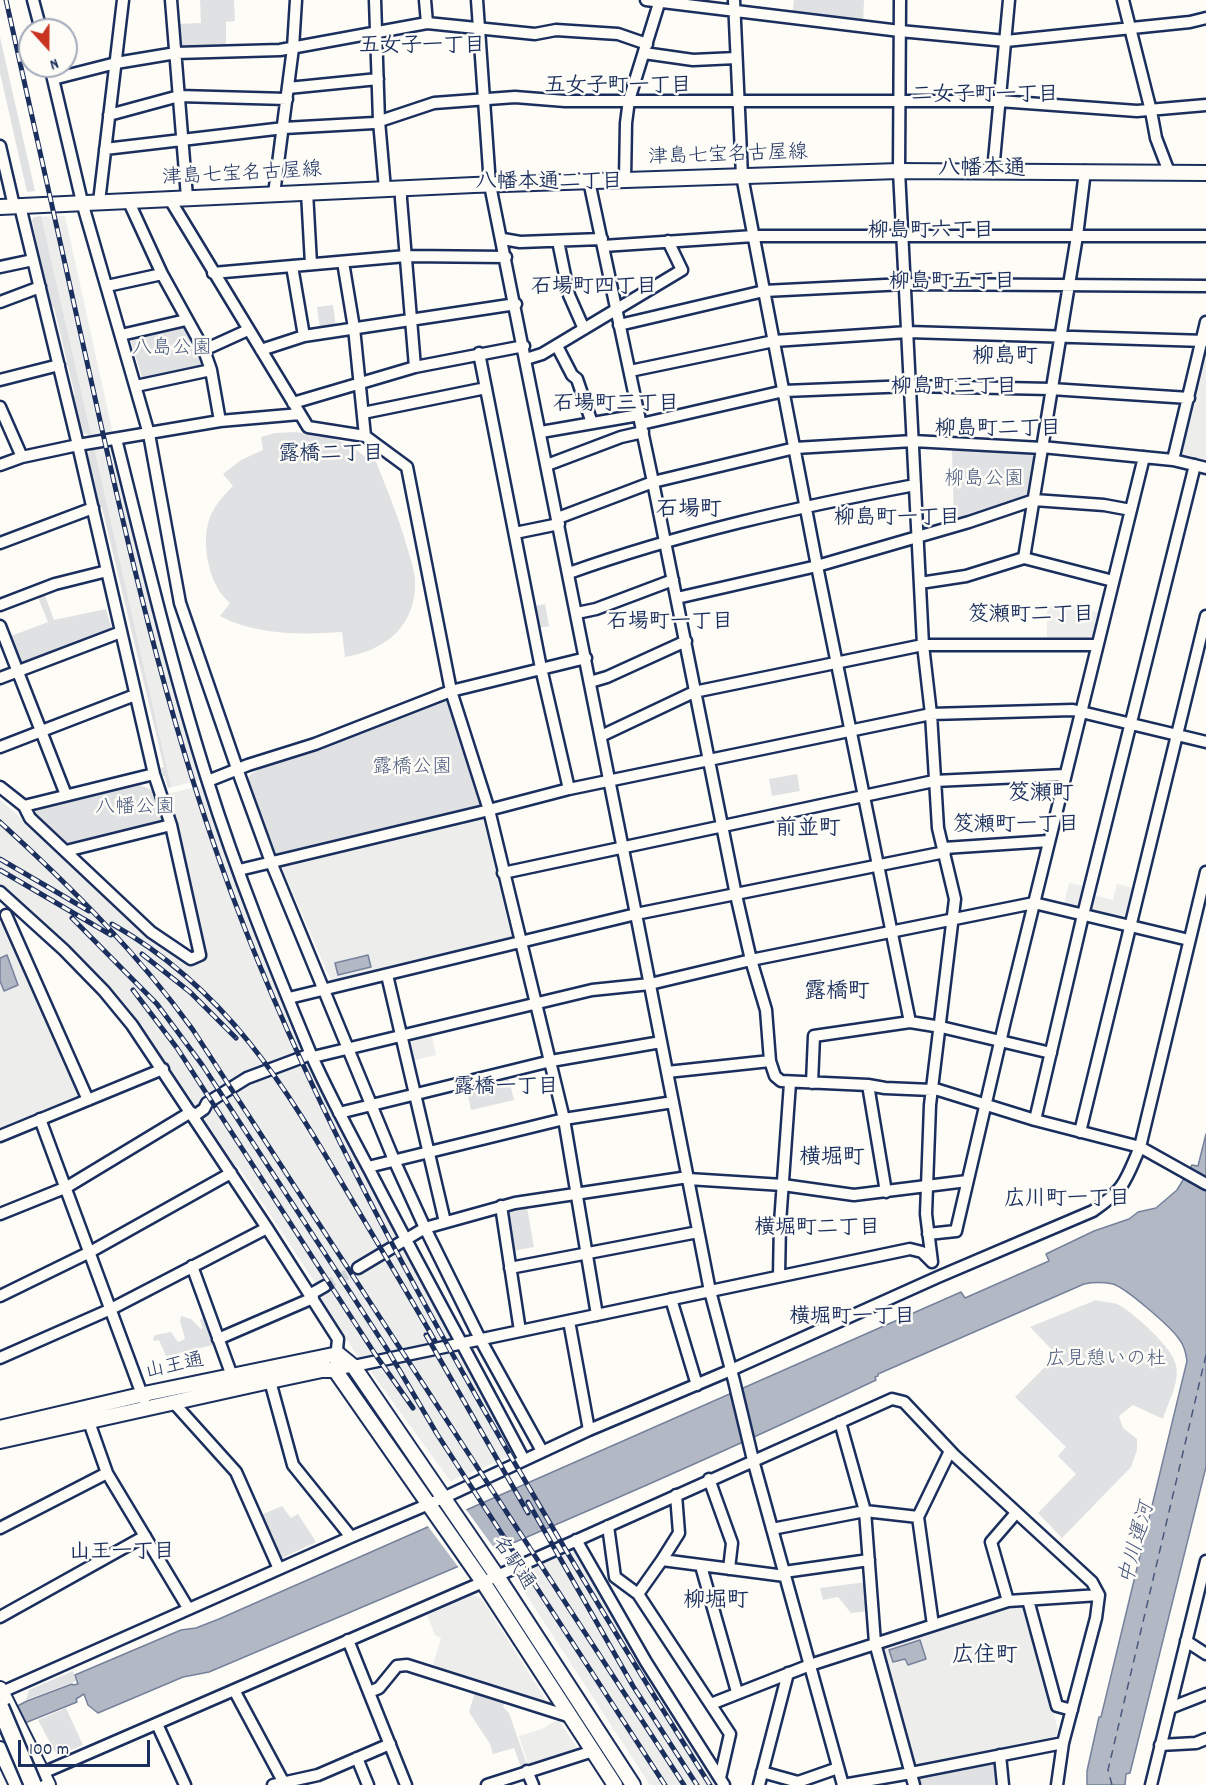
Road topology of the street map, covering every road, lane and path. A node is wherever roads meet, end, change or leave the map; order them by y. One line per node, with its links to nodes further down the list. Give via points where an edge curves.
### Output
1 (34, 0): 2 (street); 16 (street)
2 (41, 0)
3 (123, 0): 28 (street)
4 (171, 0): 26 (street)
5 (296, 0): 24 (street)
6 (375, 0): 22 (street)
7 (425, 0): 18 (street)
8 (477, 0): 19 (street)
9 (646, 0): 14 (street)
10 (734, 0): 15 (street)
11 (900, 0): 21 (street)
12 (1009, 0): 23 (street)
13 (1123, 0): 20 (street)
14 (660, 1): 15 (street); 25 (street)
15 (734, 12): 21 (street); 27 (street)
16 (38, 18)
17 (1206, 18): 20 (street)
18 (427, 23): 19 (street); 22 (street)
19 (480, 28): 25 (street, via 535,34 556,30 618,34); 36 (street)
20 (1129, 28): 23 (street); 39 (street)
21 (900, 31): 23 (street); 35 (street)
22 (376, 33): 24 (street); 30 (street)
23 (1006, 41): 37 (street)
24 (293, 48): 26 (street); 31 (street)
25 (646, 48): 27 (street, via 693,60); 33 (street)
26 (176, 53): 28 (street); 32 (street)
27 (736, 58): 34 (street)
28 (116, 63): 29 (street); 40 (street)
29 (53, 79): 62 (street)
30 (378, 79): 31 (street); 41 (street)
31 (288, 93): 32 (street); 42 (street)
32 (179, 96): 40 (street); 43 (street)
33 (629, 100): 34 (street); 36 (street, via 515,97); 52 (street)
34 (739, 100): 35 (street); 51 (street)
35 (899, 100): 37 (street); 46 (street)
36 (484, 101): 41 (street, via 434,103); 54 (street)
37 (999, 101): 39 (street); 47 (street)
38 (1206, 105): 39 (street)
39 (1151, 111): 49 (street)
40 (109, 115): 45 (street)
41 (379, 121): 42 (street); 56 (street)
42 (284, 128): 43 (street); 58 (street)
43 (182, 140): 45 (street); 59 (street)
44 (0, 146): 64 (street)
45 (105, 149): 63 (street)
46 (899, 171): 47 (main road, 津島七宝名古屋線); 51 (main road, 津島七宝名古屋線); 68 (street)
47 (993, 171): 48 (main road, 津島七宝名古屋線)
48 (1085, 171): 49 (main road, 津島七宝名古屋線); 66 (street)
49 (1169, 172): 50 (main road, 津島七宝名古屋線)
50 (1206, 173)
51 (742, 176): 52 (main road, 津島七宝名古屋線); 65 (street)
52 (625, 179): 53 (main road, 津島七宝名古屋線)
53 (589, 181): 54 (main road, 津島七宝名古屋線); 72 (street)
54 (490, 185): 55 (main road, 津島七宝名古屋線); 69 (street)
55 (401, 188): 56 (main road, 津島七宝名古屋線); 73 (street)
56 (385, 189): 57 (main road, 津島七宝名古屋線)
57 (307, 192): 58 (main road, 津島七宝名古屋線); 77 (street)
58 (274, 194): 59 (main road, 津島七宝名古屋線)
59 (187, 197): 60 (main road, 津島七宝名古屋線)
60 (169, 198): 61 (main road, 津島七宝名古屋線); 80 (street)
61 (128, 200): 63 (main road, 津島七宝名古屋線); 81 (street)
62 (82, 202): 63 (main road, 津島七宝名古屋線); 64 (main road, 津島七宝名古屋線); 83 (street)
63 (99, 202)
64 (11, 206): 75 (street)
65 (754, 236): 68 (street); 71 (street); 87 (street)
66 (1077, 236): 67 (street); 68 (street); 84 (street)
67 (1206, 236)
68 (902, 237): 82 (street)
69 (502, 239): 70 (street); 74 (street)
70 (558, 241): 72 (street); 96 (street, via 569,295)
71 (668, 241): 72 (street); 90 (street, via 682,270)
72 (602, 242): 90 (street)
73 (405, 256): 74 (street); 76 (street); 91 (street)
74 (506, 257): 89 (street)
75 (33, 260): 79 (street); 86 (street)
76 (343, 262): 77 (street); 95 (street)
77 (311, 264): 78 (street)
78 (292, 266): 80 (street); 100 (street)
79 (0, 267)
80 (213, 273): 97 (street)
81 (162, 274): 83 (street); 92 (street)
82 (905, 284): 84 (street); 87 (street); 98 (street)
83 (107, 286): 99 (street)
84 (1069, 286): 85 (street); 101 (street)
85 (1206, 286)
86 (40, 287): 88 (street); 110 (street)
87 (765, 291): 94 (street); 103 (street)
88 (0, 302)
89 (516, 304): 91 (street); 104 (street)
90 (616, 310): 94 (street); 96 (street)
91 (411, 319): 95 (street); 111 (street)
92 (186, 320): 99 (street); 106 (street)
93 (1206, 322): 102 (street)
94 (619, 325): 113 (street)
95 (354, 328): 100 (street); 115 (street)
96 (584, 329): 105 (street)
97 (248, 330): 106 (street); 107 (street)
98 (908, 332): 101 (street); 103 (street); 117 (street)
99 (121, 335): 116 (street)
100 (304, 336): 107 (street)
101 (1060, 337): 102 (street); 119 (street)
102 (1204, 340): 121 (street)
103 (774, 341): 113 (street); 120 (street)
104 (524, 346): 108 (street); 109 (street)
105 (557, 346): 109 (street); 127 (street, via 577,380)
106 (204, 350): 112 (street)
107 (261, 350): 122 (street)
108 (479, 353): 111 (street); 118 (street)
109 (526, 359): 129 (street)
110 (59, 365): 114 (street); 134 (street)
111 (415, 368): 115 (street)
112 (211, 370): 116 (street); 126 (street)
113 (630, 371): 128 (street)
114 (0, 380)
115 (360, 382): 122 (street); 124 (street)
116 (136, 386): 130 (street)
117 (910, 386): 119 (street); 120 (street); 133 (street)
118 (486, 388): 124 (street); 150 (street)
119 (1051, 389): 121 (street); 136 (street)
120 (784, 391): 128 (street); 135 (street)
121 (1189, 398): 139 (street)
122 (293, 403): 125 (street)
123 (0, 406): 137 (street)
124 (363, 413): 131 (street)
125 (300, 414): 126 (street); 131 (street, via 308,427)
126 (220, 421): 130 (street)
127 (592, 423): 128 (street); 129 (street)
128 (641, 424): 141 (street, via 621,437); 143 (street)
129 (541, 432): 141 (street)
130 (149, 434): 132 (street); 165 (street)
131 (365, 436): 178 (street, via 407,467)
132 (116, 439): 134 (street); 166 (street)
133 (914, 441): 135 (street); 136 (street); 144 (street)
134 (78, 445): 137 (street); 147 (street)
135 (795, 448): 143 (street); 146 (street)
136 (1042, 448): 138 (street); 145 (street)
137 (22, 457): 140 (street)
138 (1144, 457): 139 (street); 148 (street)
139 (1173, 460): 142 (street)
140 (0, 465)
141 (547, 465): 149 (street)
142 (1201, 467): 183 (street)
143 (653, 482): 149 (street); 152 (street)
144 (915, 485): 146 (street); 151 (street)
145 (1034, 500): 148 (street); 151 (street); 154 (street)
146 (806, 506): 152 (street); 155 (street)
147 (93, 508): 153 (street); 156 (street)
148 (1131, 510): 159 (street)
149 (559, 521): 150 (street); 157 (street)
150 (515, 534): 174 (street)
151 (918, 537): 155 (street); 160 (street)
152 (665, 541): 157 (street); 158 (street)
153 (0, 543)
154 (1024, 558): 159 (street); 160 (street, via 966,576)
155 (817, 566): 161 (street); 173 (street)
156 (107, 572): 162 (street, via 55,584); 168 (street)
157 (569, 573): 163 (street)
158 (673, 580): 161 (street); 163 (street)
159 (1113, 581): 171 (street)
160 (920, 583): 170 (street)
161 (677, 598): 169 (street)
162 (0, 605)
163 (577, 613): 172 (street)
164 (1206, 616): 186 (street)
165 (184, 617): 166 (street); 191 (street)
166 (162, 622): 195 (street)
167 (0, 626): 175 (street)
168 (121, 632): 175 (street); 180 (street)
169 (686, 641): 177 (street); 179 (street)
170 (923, 645): 171 (street); 173 (street); 182 (street)
171 (1097, 645): 181 (street)
172 (585, 658): 174 (street); 177 (street)
173 (836, 663): 179 (street); 185 (street)
174 (541, 668): 178 (street); 198 (street)
175 (18, 671): 176 (street); 184 (street)
176 (0, 678)
177 (590, 682): 187 (street)
178 (451, 691): 191 (street); 202 (street)
179 (694, 692): 187 (street); 190 (street)
180 (135, 695): 184 (street); 192 (street)
181 (1081, 711): 182 (street); 183 (street); 193 (street)
182 (931, 714): 185 (street); 196 (street)
183 (1131, 723): 186 (street); 219 (street)
184 (41, 731): 189 (street); 199 (street)
185 (850, 731): 190 (street); 200 (street)
186 (1177, 734): 188 (street); 222 (street)
187 (601, 736): 194 (street)
188 (1206, 742)
189 (0, 747)
190 (708, 760): 194 (street); 204 (street)
191 (237, 770): 195 (street); 209 (street)
192 (154, 774): 199 (street); 203 (street)
193 (1065, 776): 196 (street); 205 (street)
194 (610, 780): 198 (street); 206 (street)
195 (208, 781): 211 (street)
196 (934, 781): 200 (street); 207 (street, via 938,828)
197 (0, 787): 201 (street)
198 (569, 789): 202 (street)
199 (66, 795): 201 (street)
200 (863, 796): 204 (street); 210 (street)
201 (24, 806): 208 (street, via 30,818)
202 (489, 810): 209 (street); 213 (street)
203 (171, 825): 208 (street); 208 (street, via 200,956 191,959 151,932)
204 (722, 825): 206 (street); 215 (street)
205 (1049, 840): 207 (street); 216 (street)
206 (623, 846): 213 (street); 218 (street)
207 (945, 850): 210 (street); 221 (street, via 956,899)
208 (66, 851)
209 (271, 862): 211 (street); 229 (street)
210 (878, 864): 215 (street); 223 (street)
211 (239, 870): 230 (street)
212 (1206, 872): 224 (street)
213 (503, 873): 225 (street)
214 (0, 892): 217 (street)
215 (736, 895): 218 (street); 226 (street)
216 (1034, 903): 219 (street); 221 (street); 236 (street)
217 (16, 906): 220 (street); 242 (street, via 104,991)
218 (636, 914): 225 (street); 228 (street)
219 (1083, 915): 222 (street); 238 (street)
220 (3, 916): 249 (street)
221 (954, 919): 223 (street); 233 (street)
222 (1129, 926): 224 (street); 258 (street)
223 (891, 932): 226 (street); 232 (street)
224 (1189, 940): 260 (street)
225 (520, 941): 227 (street); 231 (street)
226 (751, 960): 228 (street); 241 (street, via 766,1010)
227 (387, 975): 229 (street); 234 (street)
228 (650, 984): 231 (street, via 591,990); 235 (street)
229 (324, 989): 230 (street); 237 (street)
230 (289, 998): 239 (street)
231 (535, 1002): 234 (street); 240 (street)
232 (910, 1022): 233 (street); 245 (street, via 814,1036)
233 (941, 1027): 236 (street); 247 (street)
234 (402, 1037): 237 (street); 248 (street)
235 (661, 1042): 240 (street); 243 (street)
236 (1000, 1042): 238 (street); 252 (street)
237 (347, 1049): 239 (street); 251 (street)
238 (1051, 1053): 257 (street)
239 (312, 1055): 253 (street); 254 (street, via 248,1078)
240 (551, 1061): 248 (street); 256 (street)
241 (770, 1061): 243 (street); 244 (street, via 775,1076)
242 (163, 1069): 249 (street); 254 (street)
243 (667, 1072): 250 (street)
244 (790, 1083): 245 (street); 268 (street)
245 (812, 1083): 246 (street)
246 (868, 1085): 247 (street); 271 (street)
247 (932, 1089): 252 (street); 269 (street)
248 (416, 1094): 251 (street); 261 (street)
249 (88, 1100): 255 (street)
250 (673, 1102): 256 (street); 265 (street)
251 (370, 1104): 253 (street); 262 (street)
252 (985, 1106): 257 (street); 266 (street)
253 (339, 1113): 263 (street)
254 (192, 1114): 264 (street); 270 (street)
255 (40, 1119): 259 (street); 270 (street)
256 (564, 1119): 261 (street); 272 (street)
257 (1035, 1120): 258 (street)
258 (1080, 1132): 260 (street)
259 (0, 1136)
260 (1140, 1147): 267 (street); 288 (street, via 1125,1184 1093,1211)
261 (429, 1152): 262 (street); 275 (street)
262 (394, 1160): 263 (street); 277 (street)
263 (368, 1167): 280 (street)
264 (231, 1173): 276 (street); 281 (street)
265 (688, 1178): 268 (street); 272 (street); 278 (street)
266 (967, 1181): 269 (street); 279 (street, via 956,1231)
267 (1206, 1184)
268 (783, 1185): 271 (street, via 854,1196); 287 (street)
269 (927, 1186): 271 (street); 279 (street)
270 (67, 1187): 274 (street); 281 (street)
271 (886, 1192)
272 (577, 1194): 273 (street); 282 (street)
273 (501, 1206): 275 (street); 286 (street)
274 (0, 1214)
275 (445, 1222): 277 (street)
276 (267, 1228): 284 (street); 292 (street)
277 (425, 1228): 280 (street); 299 (street)
278 (698, 1232): 282 (street); 290 (street)
279 (928, 1234): 283 (street)
280 (405, 1240): 285 (street); 300 (street)
281 (90, 1252): 291 (street); 294 (street)
282 (587, 1253): 286 (street); 295 (street)
283 (932, 1262): 287 (street, via 922,1252 910,1249); 288 (street)
284 (192, 1266): 294 (street); 298 (street)
285 (358, 1268)
286 (510, 1268): 297 (street)
287 (779, 1276): 290 (street)
288 (938, 1277): 305 (street)
289 (325, 1286): 292 (street)
290 (710, 1291): 293 (street); 305 (street)
291 (0, 1296)
292 (312, 1296): 298 (street); 301 (street, via 338,1339)
293 (671, 1299): 295 (street); 308 (street)
294 (111, 1309): 302 (street); 309 (street)
295 (597, 1315): 296 (street)
296 (569, 1321): 297 (street); 314 (street)
297 (520, 1331): 299 (street)
298 (218, 1339): 306 (street)
299 (480, 1339): 300 (street); 316 (street)
300 (463, 1342): 303 (street); 318 (street)
301 (338, 1354): 303 (main road); 304 (street); 306 (main road, 山王通)
302 (0, 1358)
303 (354, 1367): 304 (street); 323 (main road, 名駅通)
304 (335, 1370): 307 (main road, 山王通); 324 (main road, 名駅通)
305 (731, 1370): 308 (street); 319 (street)
306 (232, 1376): 309 (main road, 山王通)
307 (270, 1381): 310 (main road, 山王通); 332 (street, via 293,1465)
308 (697, 1385): 314 (street)
309 (145, 1401): 310 (main road, 山王通); 311 (main road, 山王通); 313 (main road, 山王通)
310 (173, 1402): 338 (street, via 236,1472)
311 (89, 1422): 315 (main road, 山王通); 320 (street)
312 (840, 1422): 317 (street, via 887,1401 899,1400); 319 (street); 325 (street)
313 (0, 1428)
314 (589, 1430): 316 (street)
315 (0, 1441)
316 (542, 1451): 318 (street)
317 (950, 1451): 326 (street); 327 (street)
318 (524, 1460): 323 (street)
319 (753, 1460): 321 (street); 330 (street)
320 (107, 1473): 329 (street); 331 (street)
321 (709, 1479): 322 (street); 339 (street, via 732,1543)
322 (676, 1494): 328 (street); 334 (street, via 679,1533)
323 (443, 1498): 324 (street); 341 (main road, 名駅通)
324 (428, 1505): 332 (street); 342 (main road, 名駅通)
325 (865, 1511): 327 (street); 330 (street); 335 (street)
326 (1016, 1513): 345 (street, via 1092,1582); 347 (street, via 991,1542)
327 (918, 1518): 350 (street)
328 (608, 1526): 333 (street); 344 (street, via 615,1577)
329 (0, 1528)
330 (772, 1529): 340 (street)
331 (145, 1536): 348 (street); 349 (street)
332 (351, 1537): 338 (street)
333 (576, 1540): 341 (street); 380 (street, via 646,1662)
334 (662, 1560): 337 (street); 344 (street)
335 (869, 1560): 340 (street); 353 (street)
336 (1206, 1561): 343 (street)
337 (701, 1566): 339 (street); 359 (street)
338 (279, 1569): 348 (street)
339 (729, 1569): 340 (street)
340 (785, 1574): 355 (street)
341 (497, 1576): 342 (street); 389 (main road, 名駅通)
342 (483, 1582): 351 (street); 365 (main road, 名駅通)
343 (1202, 1591): 352 (street)
344 (638, 1594): 362 (street)
345 (1099, 1595): 346 (street); 364 (street)
346 (1028, 1600): 347 (street); 364 (street, via 1057,1706)
347 (1008, 1601): 350 (street)
348 (188, 1608): 361 (street)
349 (0, 1617)
350 (933, 1625): 353 (street)
351 (348, 1640): 357 (street); 358 (street)
352 (1186, 1641): 354 (street); 363 (street)
353 (875, 1642): 355 (street); 379 (street)
354 (1206, 1654)
355 (810, 1665): 356 (street); 376 (street)
356 (788, 1673): 359 (street); 378 (street)
357 (234, 1690): 367 (street); 382 (street)
358 (369, 1692): 365 (street, via 379,1688 397,1666 407,1665); 370 (street)
359 (737, 1692): 362 (street)
360 (1206, 1694): 363 (street)
361 (2, 1698): 381 (highway, bridge); 381 (main road, via 34,1758)
362 (711, 1704): 380 (street, via 730,1734)
363 (1170, 1708): 371 (street)
364 (1072, 1710): 369 (street)
365 (571, 1717): 373 (main road, 名駅通)
366 (0, 1722): 381 (highway, bridge)
367 (157, 1724): 381 (street); 383 (street)
368 (1206, 1739): 371 (street)
369 (1063, 1743): 374 (street); 394 (street)
370 (390, 1744): 375 (street); 385 (street)
371 (1160, 1745): 395 (street)
372 (0, 1749): 381 (main road, via 9,1769)
373 (593, 1751): 377 (street); 388 (main road, 名駅通)
374 (1000, 1755): 379 (street); 393 (street)
375 (357, 1758): 382 (street, via 318,1775); 384 (street)
376 (838, 1768): 378 (street, via 798,1782); 391 (street)
377 (527, 1771): 386 (street); 387 (street)
378 (762, 1772): 390 (street)
379 (911, 1773): 391 (street); 392 (street)
380 (722, 1782)
381 (30, 1783)
382 (281, 1784)
383 (185, 1785)
384 (368, 1785)
385 (406, 1785)
386 (487, 1785)
387 (533, 1785)
388 (615, 1785)
389 (633, 1785)
390 (759, 1785)
391 (843, 1785)
392 (914, 1785)
393 (1003, 1785)
394 (1057, 1785)
395 (1151, 1785)

